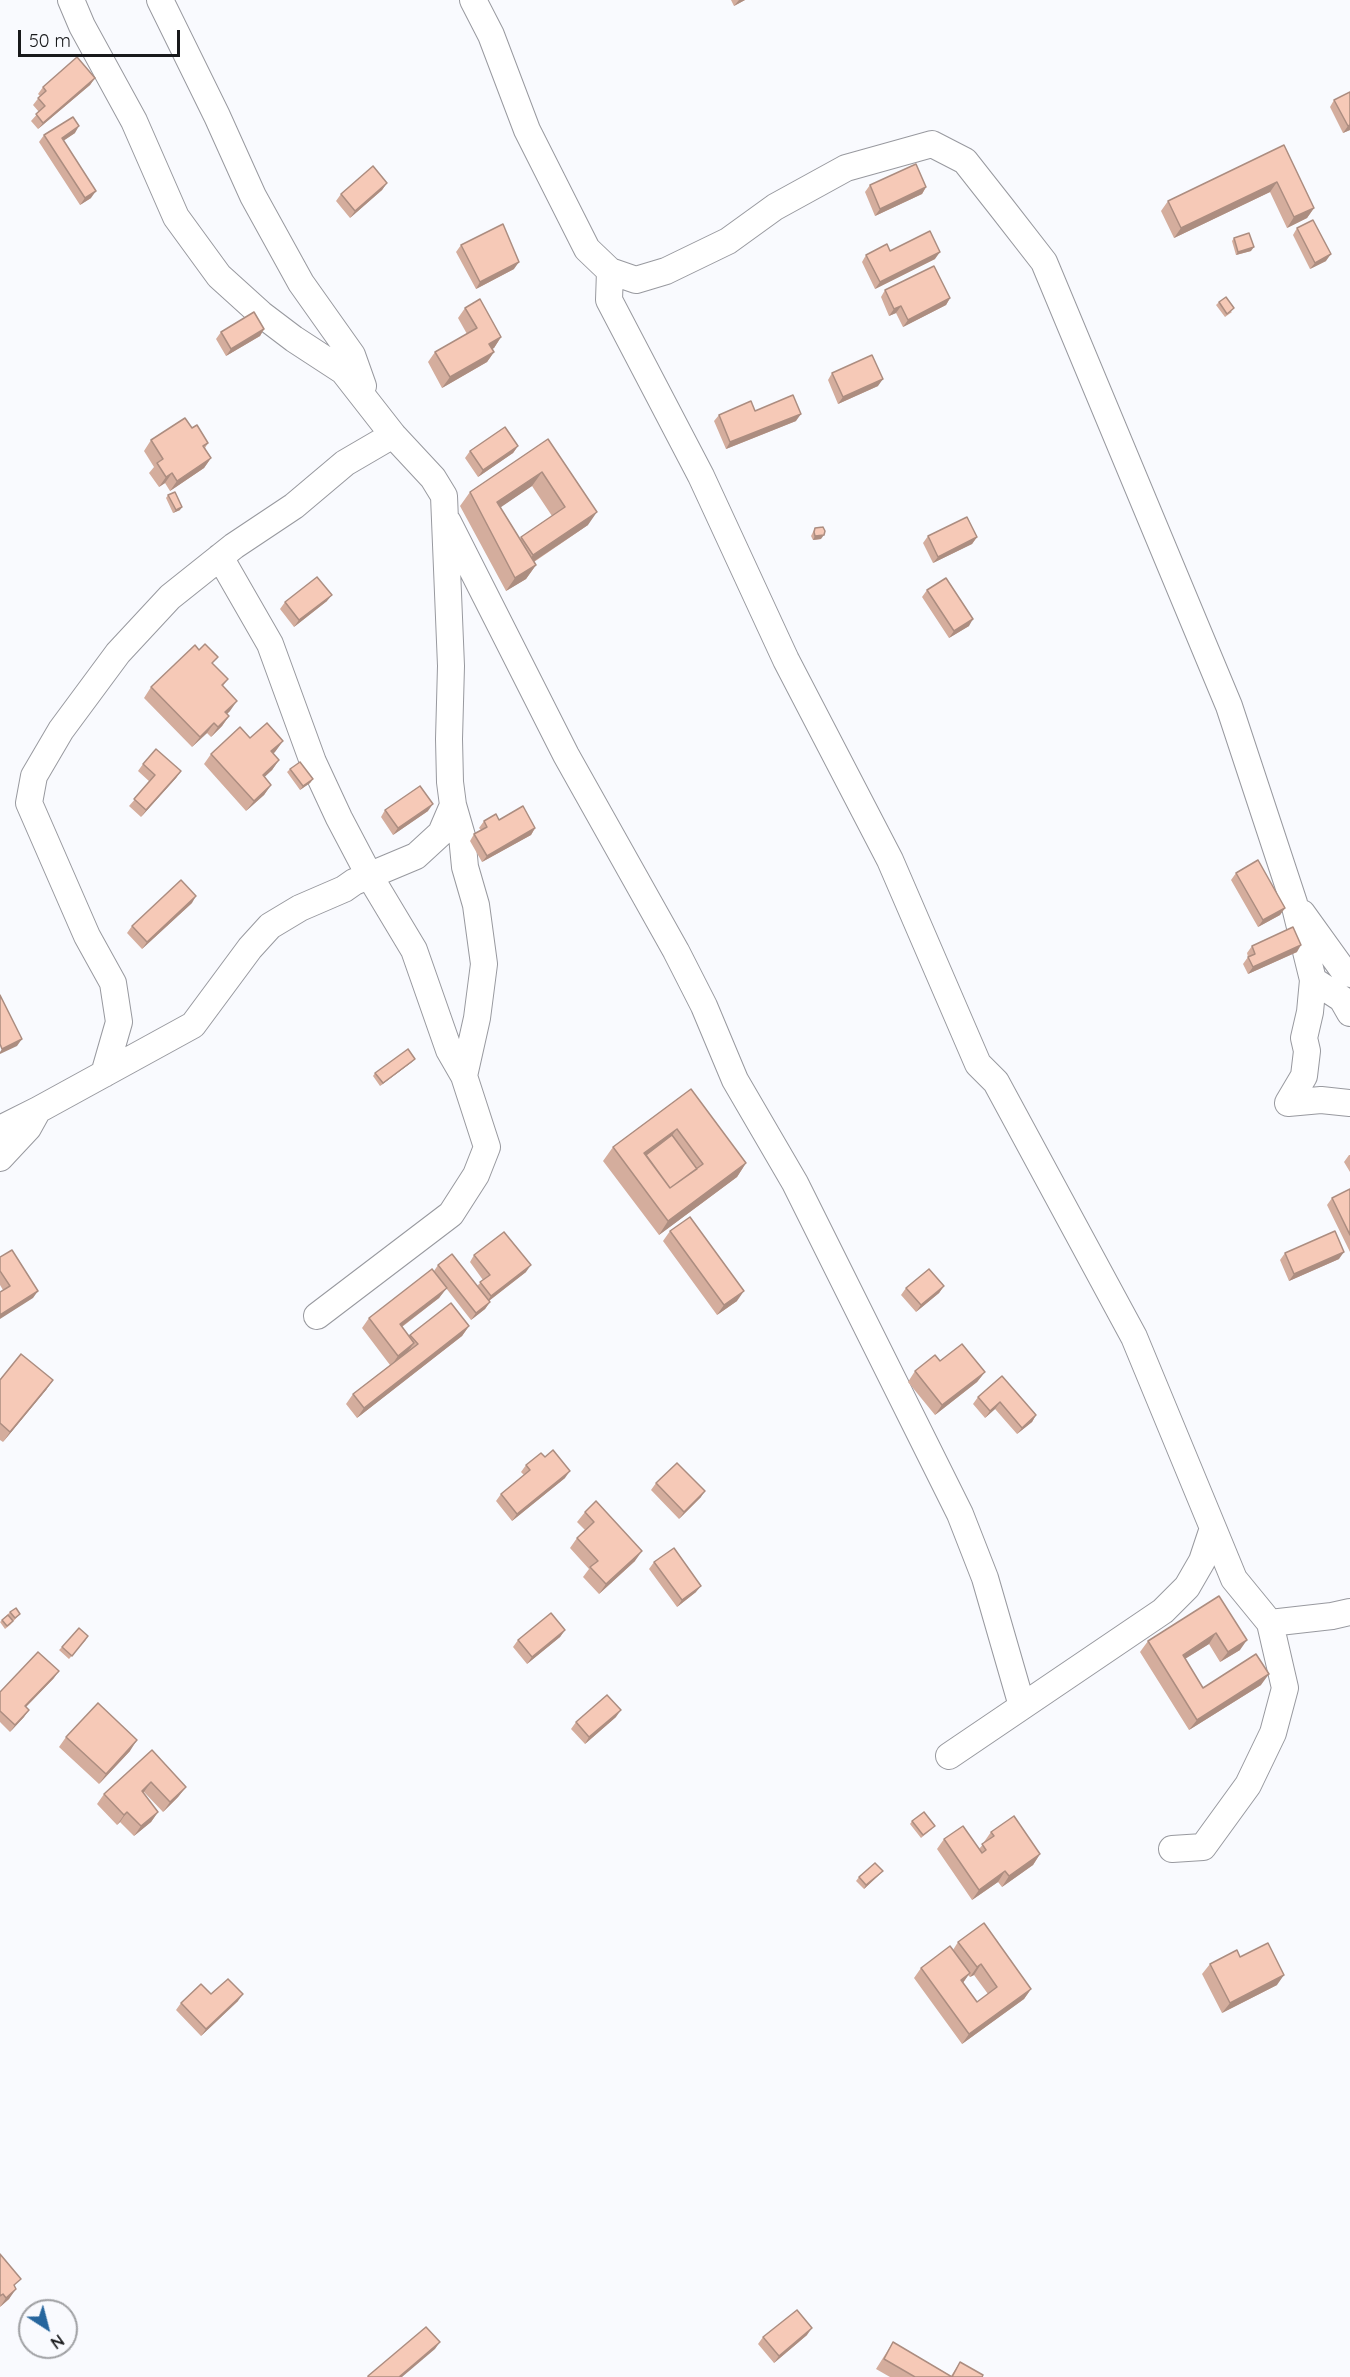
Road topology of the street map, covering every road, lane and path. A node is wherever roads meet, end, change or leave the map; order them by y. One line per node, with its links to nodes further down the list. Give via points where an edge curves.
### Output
1 (71, 0): 5 (street, via 81,26 134,122 176,217 219,276 261,314 344,371)
2 (160, 0): 5 (street, via 253,196 301,283 352,355)
3 (473, 0): 4 (street, via 491,35 527,130 587,249)
4 (610, 271): 11 (street, via 636,280 666,271 728,241 775,207 846,168 932,144 965,161 1044,262 1229,706); 22 (street, via 609,300 701,476 786,660 890,860 978,1064 996,1082 1134,1337)
5 (370, 405): 6 (street)
6 (393, 435): 7 (street, via 433,478 444,496); 8 (street, via 345,463 294,506)
7 (447, 519): 9 (street); 25 (street, via 566,755 676,951 735,1080 795,1183 960,1514 985,1578)
8 (220, 557): 10 (street, via 270,644 313,762); 15 (street, via 170,597 118,653 61,730 34,776 29,803 87,936 113,983 119,1022)
9 (453, 805): 10 (street, via 441,833 416,856); 16 (street, via 476,905 484,964)
10 (369, 875): 15 (street, via 270,926 193,1025); 16 (street, via 414,950 449,1050)
11 (1294, 903): 12 (street, via 1343,970); 13 (street)
12 (1350, 974)
13 (1313, 980): 14 (street, via 1342,999); 17 (street, via 1304,1038 1304,1076 1288,1103)
14 (1350, 1013)
15 (104, 1074): 18 (street)
16 (464, 1076): 21 (street, via 487,1147 476,1175 451,1214)
17 (1350, 1103)
18 (38, 1110): 19 (street); 20 (street, via 28,1128)
19 (0, 1129)
20 (0, 1158)
21 (317, 1316)
22 (1213, 1528): 24 (street, via 1234,1579); 25 (street, via 1202,1561 1187,1587 1163,1611)
23 (1350, 1612): 24 (street)
24 (1270, 1623): 27 (street, via 1285,1688 1273,1733 1248,1785 1203,1847)
25 (1022, 1706): 26 (street)
26 (949, 1756)
27 (1172, 1849)

